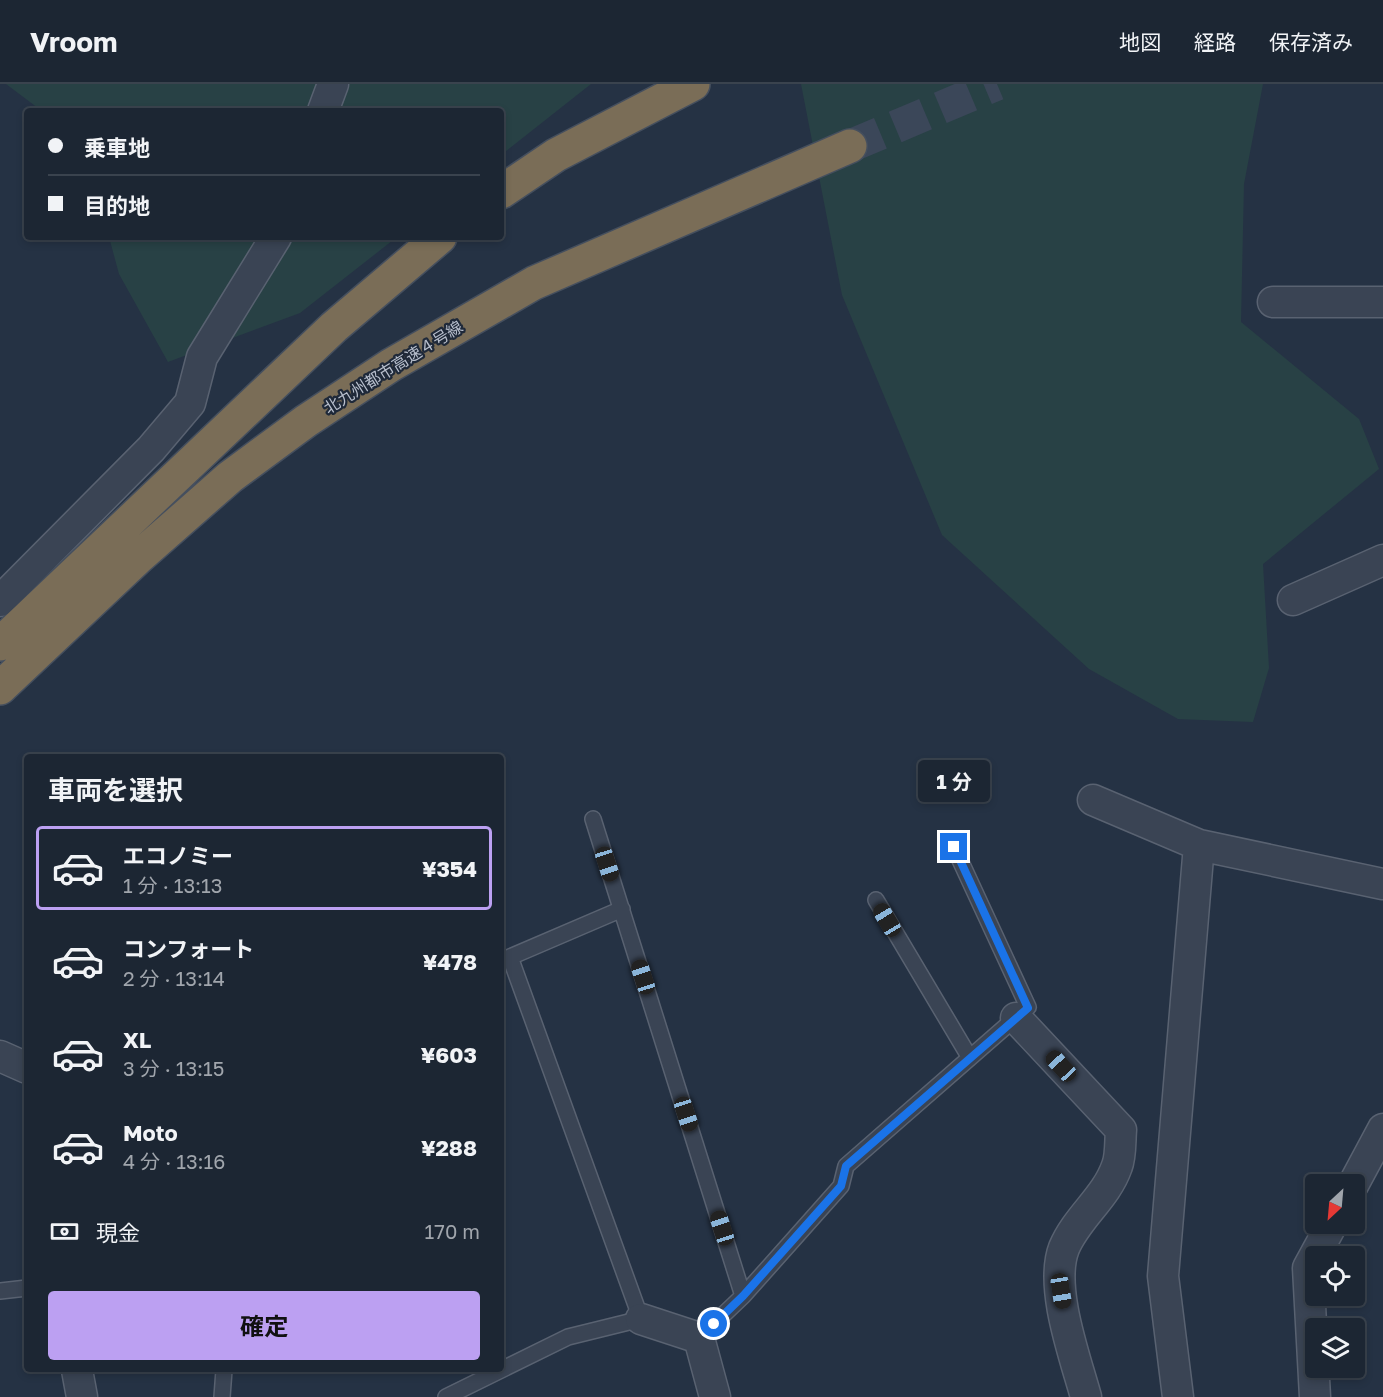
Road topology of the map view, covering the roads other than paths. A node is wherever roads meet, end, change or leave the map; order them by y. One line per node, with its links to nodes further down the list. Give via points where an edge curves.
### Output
1 (333, 84): 3 (street)
2 (693, 84): 5 (highway, via 556,155)
3 (324, 108)
4 (850, 146): 14 (highway, 北九州都市高速４号線, via 534,283 391,365 230,477)
5 (504, 190)
6 (274, 240): 12 (street, via 202,357 190,403 151,449)
7 (436, 240): 13 (highway, via 334,327)
8 (1273, 302): 9 (street)
9 (1383, 302)
10 (1383, 560): 11 (street)
11 (1293, 600)
12 (0, 601)
13 (0, 644)
14 (0, 688)
15 (1093, 800): 17 (street)
16 (593, 819): 21 (lane)
17 (1199, 845): 19 (street); 43 (street, via 1163,1276)
18 (954, 847): 22 (lane, via 1028,1008)
19 (1383, 884)
20 (876, 900): 24 (lane)
21 (622, 909): 31 (lane); 32 (lane, via 510,957)
22 (1016, 1018): 24 (lane); 42 (street, via 1121,1130 1118,1165 1101,1198 1064,1248 1058,1276)
23 (0, 1056): 25 (street)
24 (970, 1058): 31 (lane, via 846,1166 841,1186)
25 (24, 1067)
26 (1383, 1129): 27 (street)
27 (1359, 1174)
28 (1327, 1234): 44 (street, via 1308,1268)
29 (24, 1288): 30 (lane)
30 (0, 1291)
31 (743, 1296): 33 (lane)
32 (641, 1319): 33 (street); 34 (lane, via 568,1337)
33 (699, 1338): 41 (street)
34 (504, 1368)
35 (77, 1372): 38 (street)
36 (224, 1372): 39 (lane)
37 (497, 1372): 40 (lane)
38 (82, 1397)
39 (222, 1397)
40 (446, 1397)
41 (716, 1397)
42 (1086, 1397)
43 (1178, 1397)
44 (1315, 1397)

